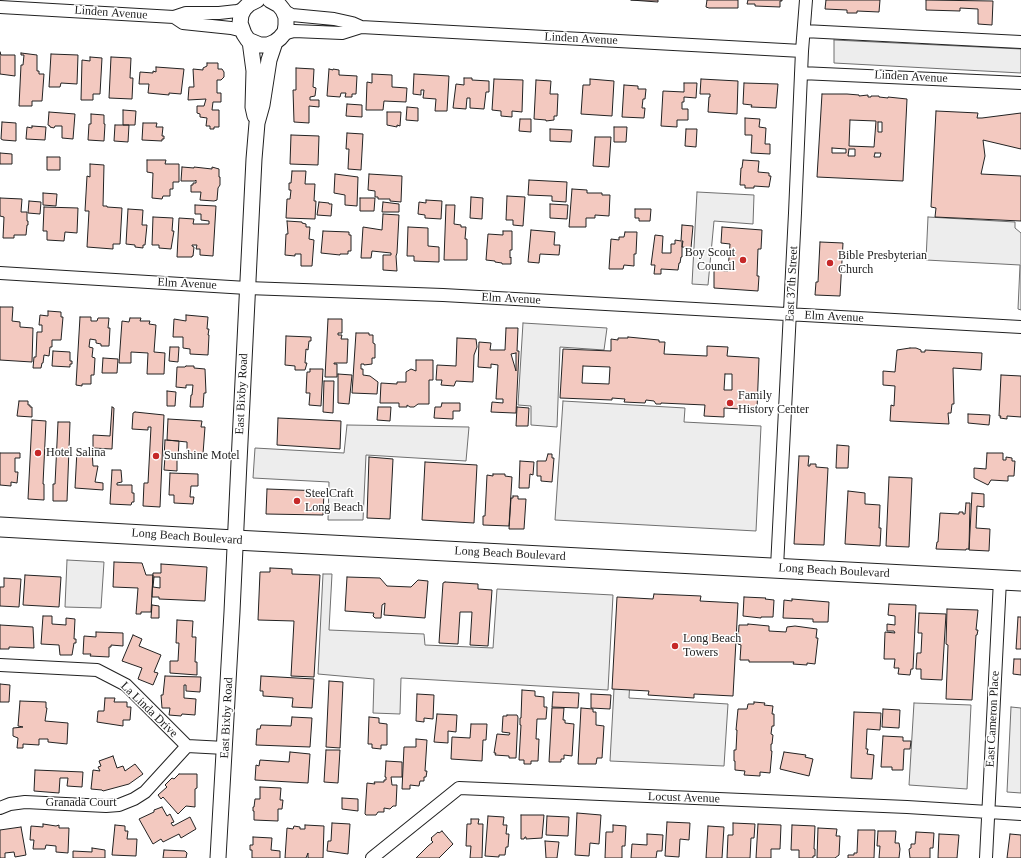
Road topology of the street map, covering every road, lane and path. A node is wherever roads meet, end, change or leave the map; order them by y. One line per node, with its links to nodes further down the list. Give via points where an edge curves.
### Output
1 (806, 0): 7 (street, East 37th Street)
2 (253, 2): 5 (street, via 238,11 186,13); 8 (street, East Bixby Road, via 241,16 240,23)
3 (274, 3): 6 (street, via 292,15 334,19); 9 (street, East Bixby Road, via 286,17 286,25)
4 (0, 7): 5 (street, Linden Avenue)
5 (174, 17): 8 (street, via 183,23 230,28)
6 (360, 27): 9 (street, via 342,32 294,31); 11 (street, Linden Avenue)
7 (804, 31): 10 (street); 11 (street, East 37th Street)
8 (246, 36): 9 (street, via 260,45 268,45); 14 (street, East Bixby Road, via 254,71 253,107)
9 (279, 38): 14 (street, East Bixby Road, via 269,60)
10 (1021, 42)
11 (802, 51): 12 (street, East 37th Street)
12 (801, 73): 13 (street, Linden Avenue); 17 (street, East 37th Street)
13 (1021, 83)
14 (257, 123): 16 (street, East Bixby Road)
15 (0, 273): 16 (street, Elm Avenue)
16 (248, 288): 17 (street, Elm Avenue, via 443,295); 20 (street, East Bixby Road)
17 (790, 314): 18 (street, Elm Avenue); 21 (street, East 37th Street)
18 (1021, 328)
19 (0, 527): 20 (main road, Long Beach Boulevard)
20 (235, 540): 21 (main road, Long Beach Boulevard); 26 (street, East Bixby Road)
21 (777, 567): 22 (main road, Long Beach Boulevard)
22 (1000, 580): 23 (main road, Long Beach Boulevard); 28 (street, East Cameron Place)
23 (1021, 581)
24 (0, 665): 25 (street, La Linda Drive, via 97,670 126,685)
25 (187, 746): 26 (street, La Linda Drive); 27 (street, Granada Court, via 145,792 119,805 25,802)
26 (225, 748): 30 (street, East Bixby Road)
27 (0, 808)
28 (988, 811): 29 (street, Locust Avenue); 31 (street, Locust Avenue, via 459,788); 32 (street, East Cameron Place)
29 (1021, 814)
30 (218, 858)
31 (372, 858)
32 (986, 858)

